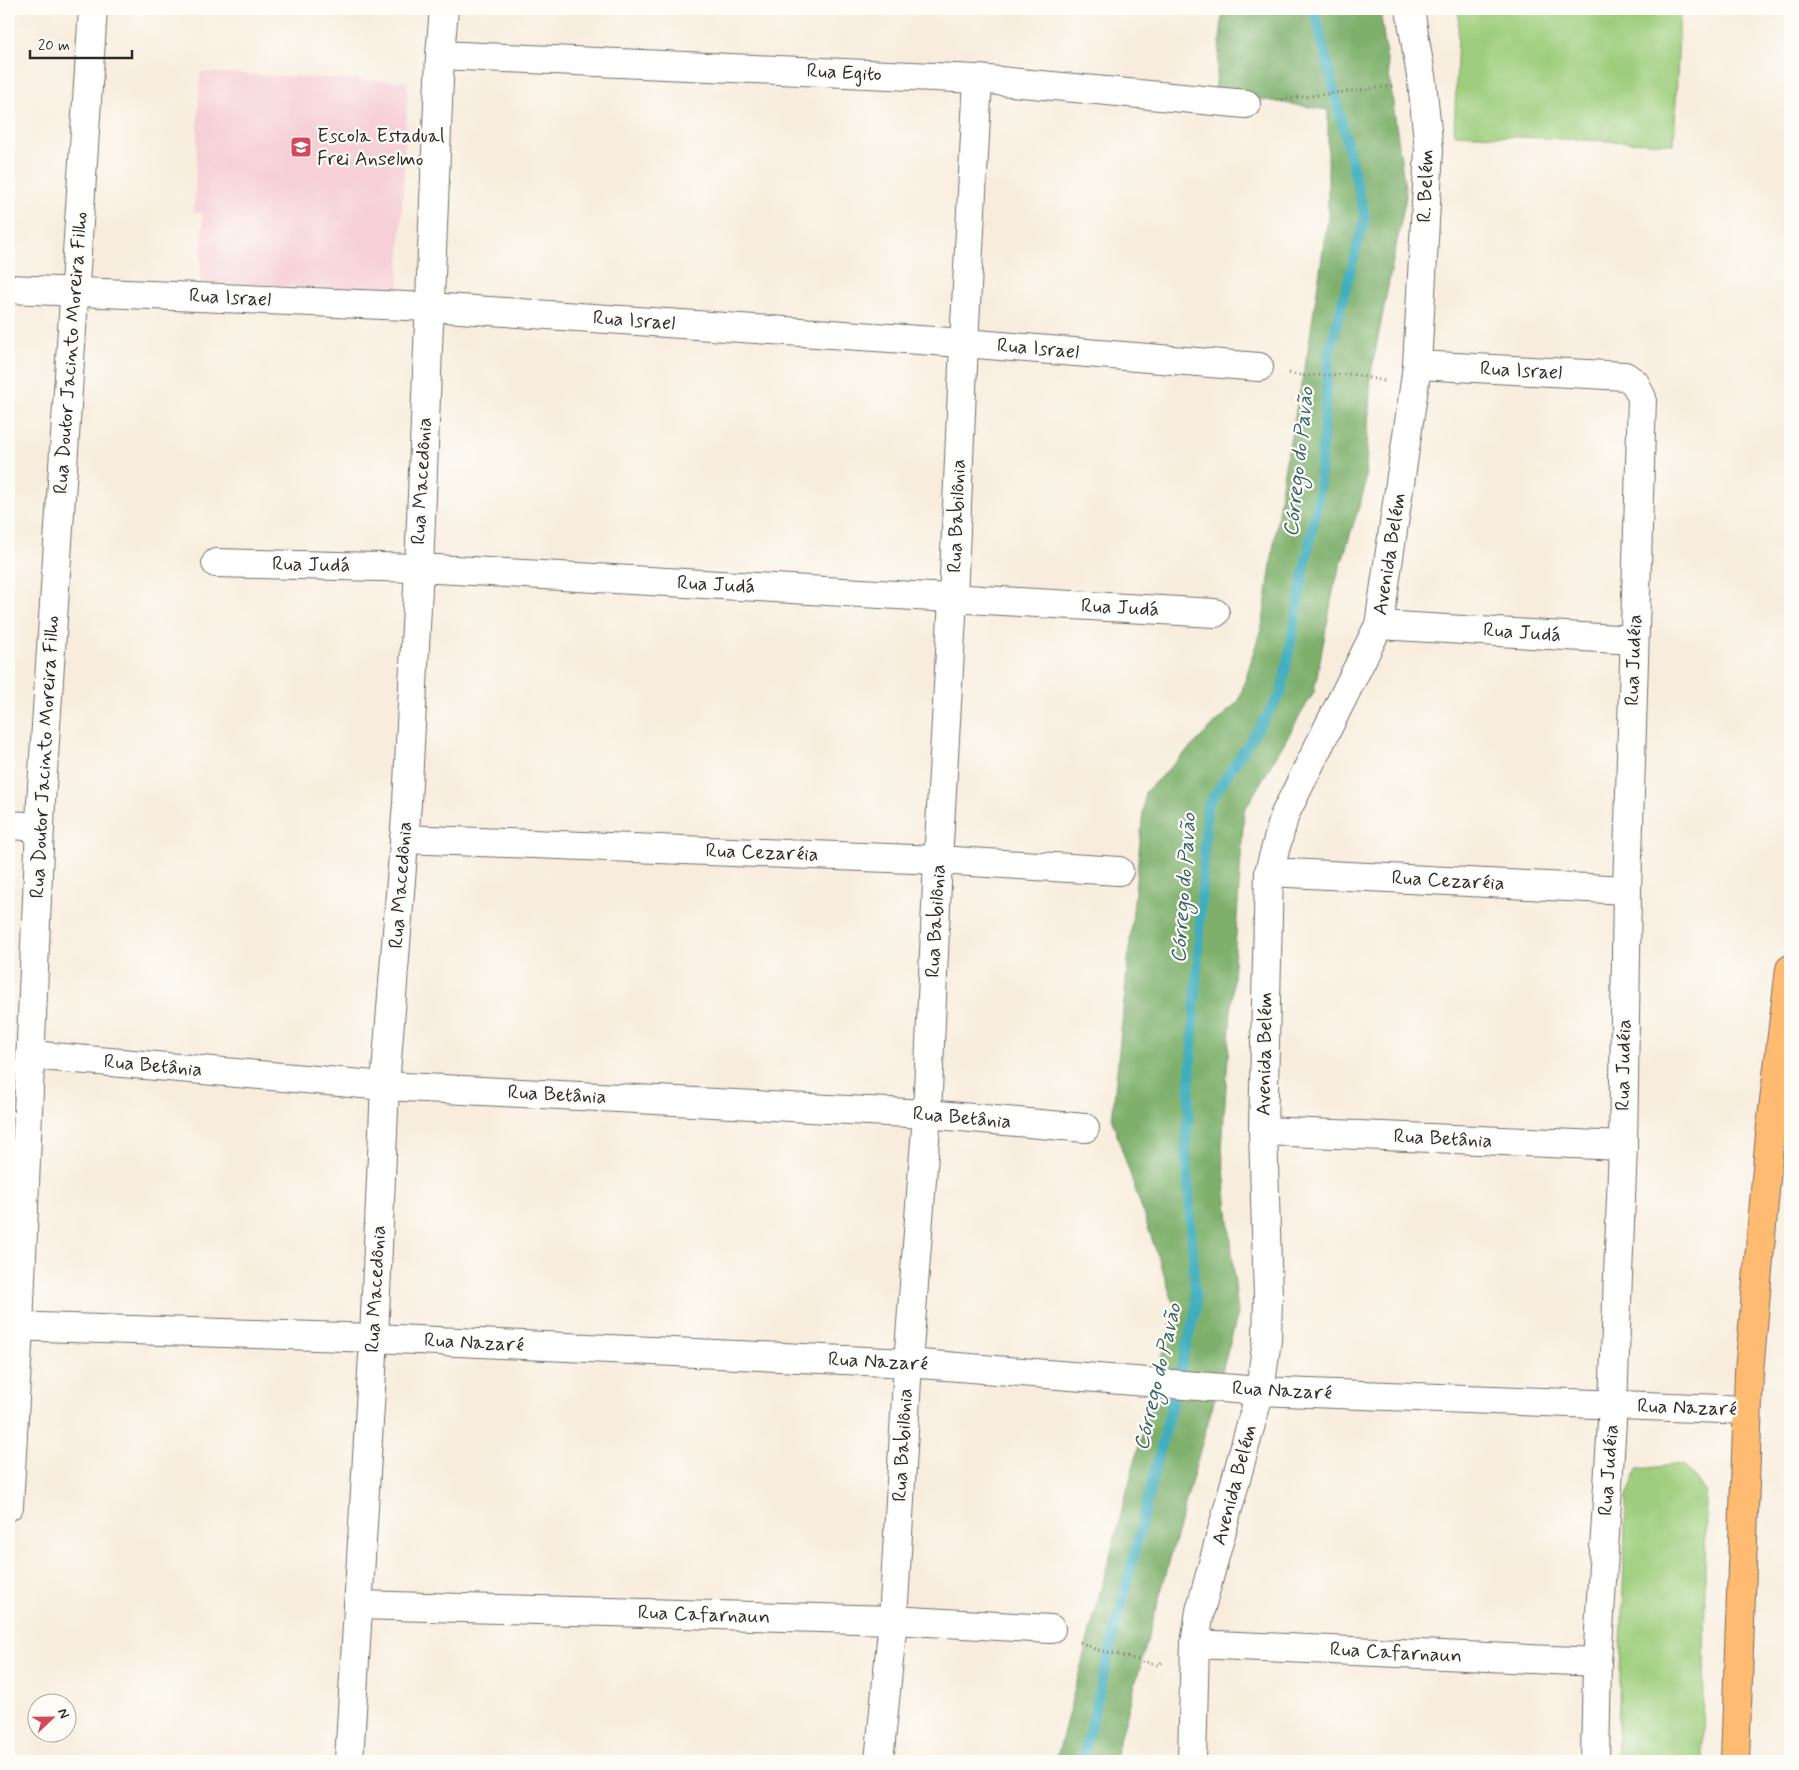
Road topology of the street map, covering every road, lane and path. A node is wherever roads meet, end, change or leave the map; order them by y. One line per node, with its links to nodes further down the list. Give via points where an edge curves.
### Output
1 (93, 9): 9 (street, Rua Doutor Jacinto Moreira Filho)
2 (444, 9): 4 (street, Rua Macedônia)
3 (1410, 9): 12 (street, R. Belém, via 1429,150)
4 (440, 55): 5 (street, Rua Egito); 10 (street, Rua Macedônia)
5 (978, 79): 7 (street, Rua Egito); 11 (street, Rua Babilônia)
6 (1400, 85): 7 (path)
7 (1246, 104)
8 (9, 289): 9 (street, Rua Israel)
9 (75, 291): 10 (street, Rua Israel); 24 (street, Rua Doutor Jacinto Moreira Filho)
10 (430, 307): 11 (street, Rua Israel); 18 (street, Rua Macedônia)
11 (964, 343): 13 (street, Rua Israel); 19 (street, Rua Babilônia)
12 (1417, 365): 16 (street, Rua Israel); 21 (street, Avenida Belém)
13 (1259, 367)
14 (1352, 374): 15 (path)
15 (1303, 376)
16 (1624, 376): 22 (street, Rua Judéia, via 1635,383 1642,398)
17 (216, 563): 18 (street, Rua Judá)
18 (419, 568): 19 (street, Rua Judá); 25 (street, Rua Macedônia)
19 (953, 599): 20 (street, Rua Judá); 26 (street, Rua Babilônia)
20 (1215, 613)
21 (1379, 625): 22 (street, Rua Judá); 28 (street, Avenida Belém, via 1286,814)
22 (1634, 640): 29 (street, Rua Judéia)
23 (9, 825): 24 (street)
24 (40, 827): 31 (street, Rua Doutor Jacinto Moreira Filho)
25 (404, 839): 26 (street, Rua Cezaréia); 32 (street, Rua Macedônia)
26 (938, 860): 27 (street, Rua Cezaréia); 33 (street, Rua Babilônia)
27 (1119, 871)
28 (1269, 872): 29 (street, Rua Cezaréia); 35 (street, Avenida Belém)
29 (1627, 890): 36 (street, Rua Judéia)
30 (1790, 969): 42 (highway, via 1770,1134)
31 (30, 1055): 32 (street, Rua Betânia); 37 (street, Rua Doutor Jacinto Moreira Filho)
32 (385, 1086): 33 (street, Rua Betânia); 38 (street, Rua Macedônia)
33 (927, 1114): 34 (street, Rua Betânia); 39 (street, Rua Babilônia)
34 (1085, 1128)
35 (1263, 1130): 36 (street, Rua Betânia); 40 (street, Avenida Belém, via 1267,1340)
36 (1623, 1146): 41 (street, Rua Judéia)
37 (14, 1326): 38 (street, Rua Nazaré); 43 (street, Rua Doutor Jacinto Moreira Filho)
38 (374, 1338): 39 (street, Rua Nazaré); 44 (street, Rua Macedônia)
39 (908, 1363): 40 (street, Rua Nazaré); 45 (street, Rua Babilônia)
40 (1252, 1390): 41 (street, Rua Nazaré); 47 (street, Avenida Belém)
41 (1613, 1405): 42 (street, Rua Nazaré); 49 (street, Rua Judéia)
42 (1747, 1410): 55 (highway)
43 (9, 1506)
44 (358, 1605): 45 (street, Rua Cafarnaun); 51 (street, Rua Macedônia)
45 (894, 1620): 46 (street, Rua Cafarnaun); 52 (street, Rua Babilônia)
46 (1051, 1629)
47 (1195, 1644): 49 (street, Rua Cafarnaun); 53 (street, Avenida Belém)
48 (1095, 1649): 50 (path)
49 (1597, 1662): 54 (street, Rua Judéia)
50 (1158, 1665)
51 (349, 1761)
52 (879, 1761)
53 (1192, 1761)
54 (1595, 1761)
55 (1735, 1761)

